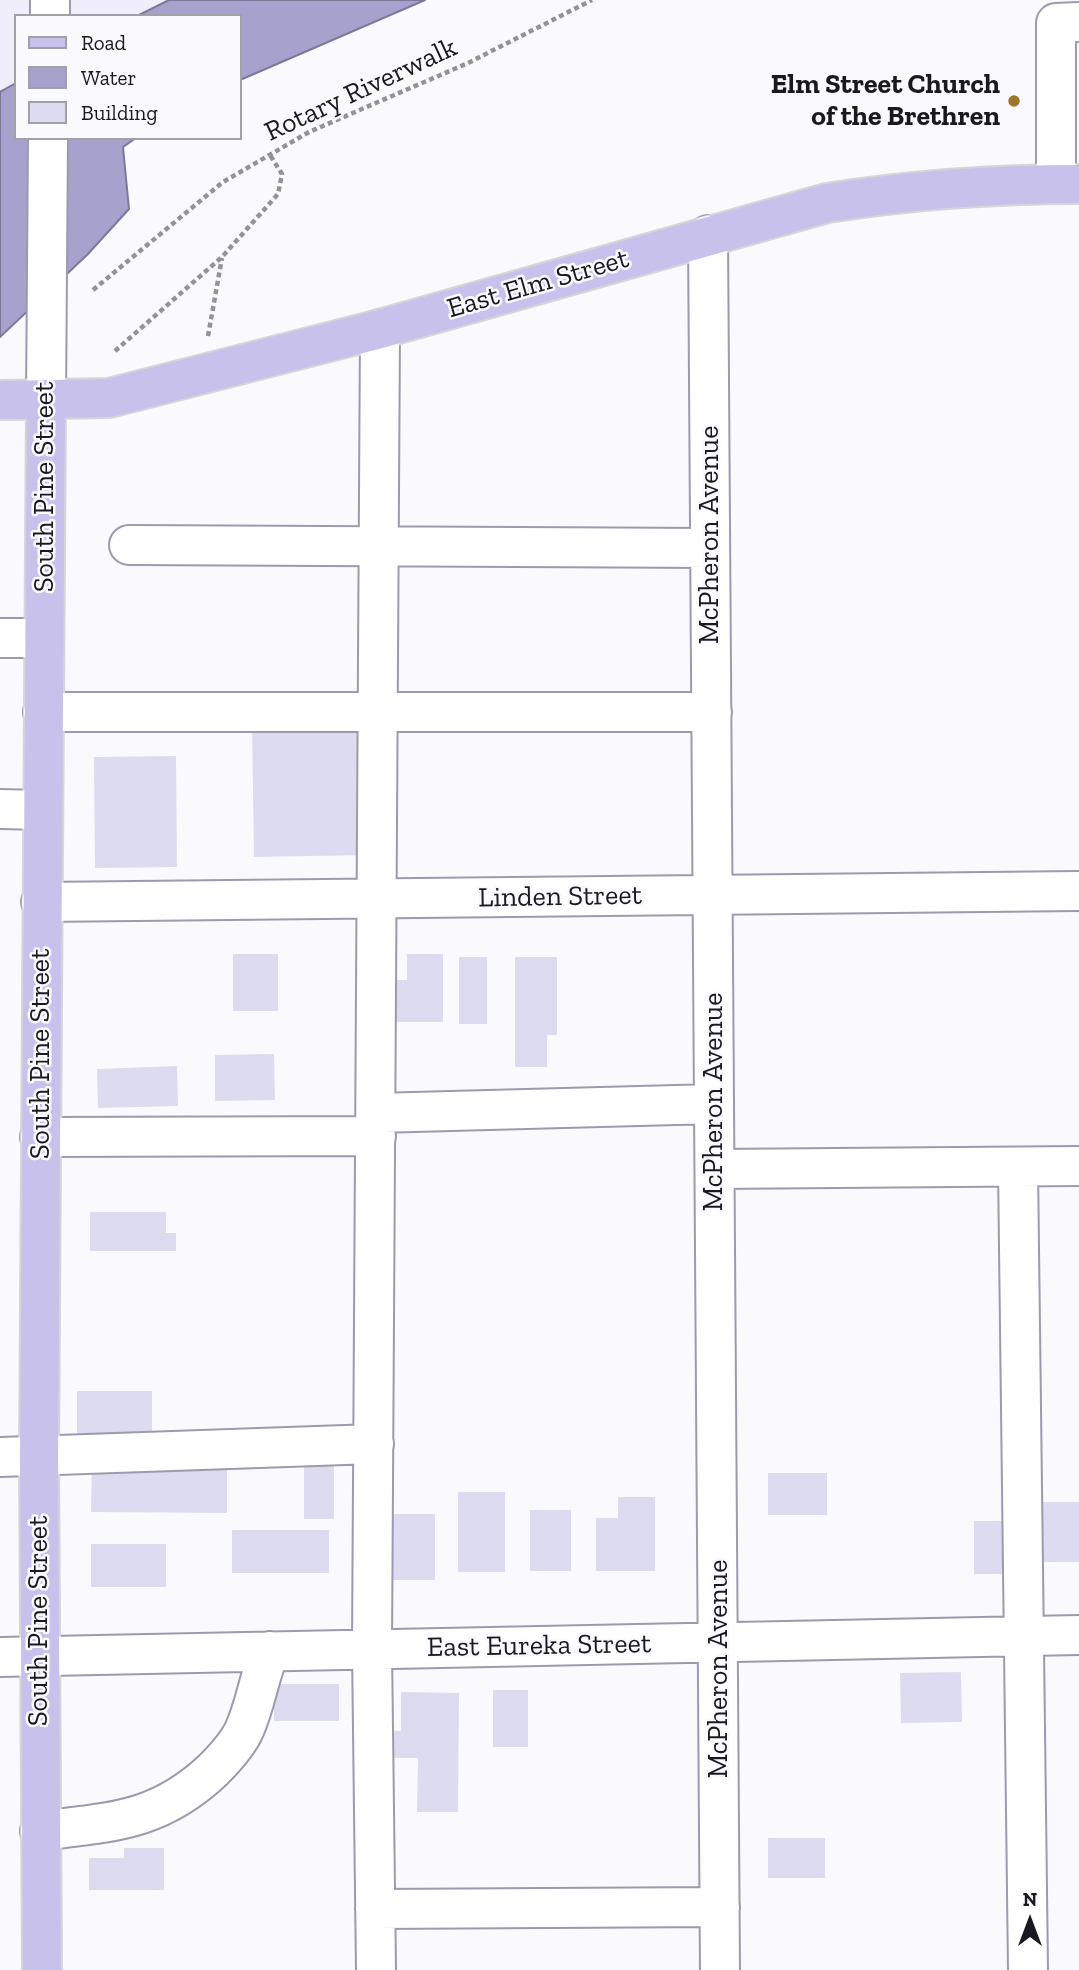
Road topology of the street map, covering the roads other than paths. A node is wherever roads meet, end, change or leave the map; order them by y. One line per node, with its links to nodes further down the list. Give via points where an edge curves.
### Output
1 (1064, 15): 3 (street)
2 (48, 140): 7 (street, South Pine Street)
3 (1068, 184): 4 (main road, East Elm Street, via 897,192 827,203)
4 (708, 235): 5 (main road, East Elm Street); 10 (street, McPheron Avenue)
5 (380, 329): 7 (main road, East Elm Street, via 109,398); 9 (street)
6 (0, 400): 7 (main road, East Elm Street)
7 (46, 400): 12 (main road, South Pine Street)
8 (129, 545): 9 (street)
9 (380, 547): 10 (street); 14 (street)
10 (710, 548): 15 (street, McPheron Avenue)
11 (0, 638): 12 (street)
12 (44, 638): 13 (main road, South Pine Street)
13 (43, 712): 14 (street); 16 (main road, South Pine Street)
14 (379, 712): 15 (street); 19 (street)
15 (712, 712): 18 (street, McPheron Avenue)
16 (13, 804): 20 (main road, South Pine Street)
17 (1079, 891): 18 (street, Linden Street)
18 (713, 895): 19 (street, Linden Street); 21 (street, McPheron Avenue)
19 (377, 899): 20 (street, Linden Street); 22 (street)
20 (41, 902): 23 (main road, South Pine Street)
21 (714, 1104): 22 (street); 26 (street, McPheron Avenue)
22 (376, 1125): 23 (street); 27 (street)
23 (40, 1137): 29 (main road, South Pine Street)
24 (1079, 1166): 25 (street)
25 (1018, 1167): 26 (street); 31 (street)
26 (715, 1169): 32 (street, McPheron Avenue)
27 (374, 1444): 29 (street); 33 (street)
28 (0, 1457): 29 (street)
29 (39, 1457): 35 (main road, South Pine Street)
30 (1079, 1635): 31 (street, East Eureka Street)
31 (1024, 1636): 32 (street, East Eureka Street); 43 (street)
32 (718, 1642): 33 (street, East Eureka Street); 38 (street, McPheron Avenue)
33 (372, 1649): 34 (street, East Eureka Street); 39 (street)
34 (270, 1651): 35 (street, East Eureka Street); 37 (street, via 245,1729 222,1761 194,1788 168,1806 139,1816)
35 (39, 1656): 36 (street, East Eureka Street); 37 (main road, South Pine Street)
36 (0, 1657)
37 (40, 1831): 40 (main road, South Pine Street)
38 (720, 1907): 39 (street); 42 (street, McPheron Avenue)
39 (375, 1909): 41 (street)
40 (42, 1970)
41 (376, 1970)
42 (720, 1970)
43 (1028, 1970)

